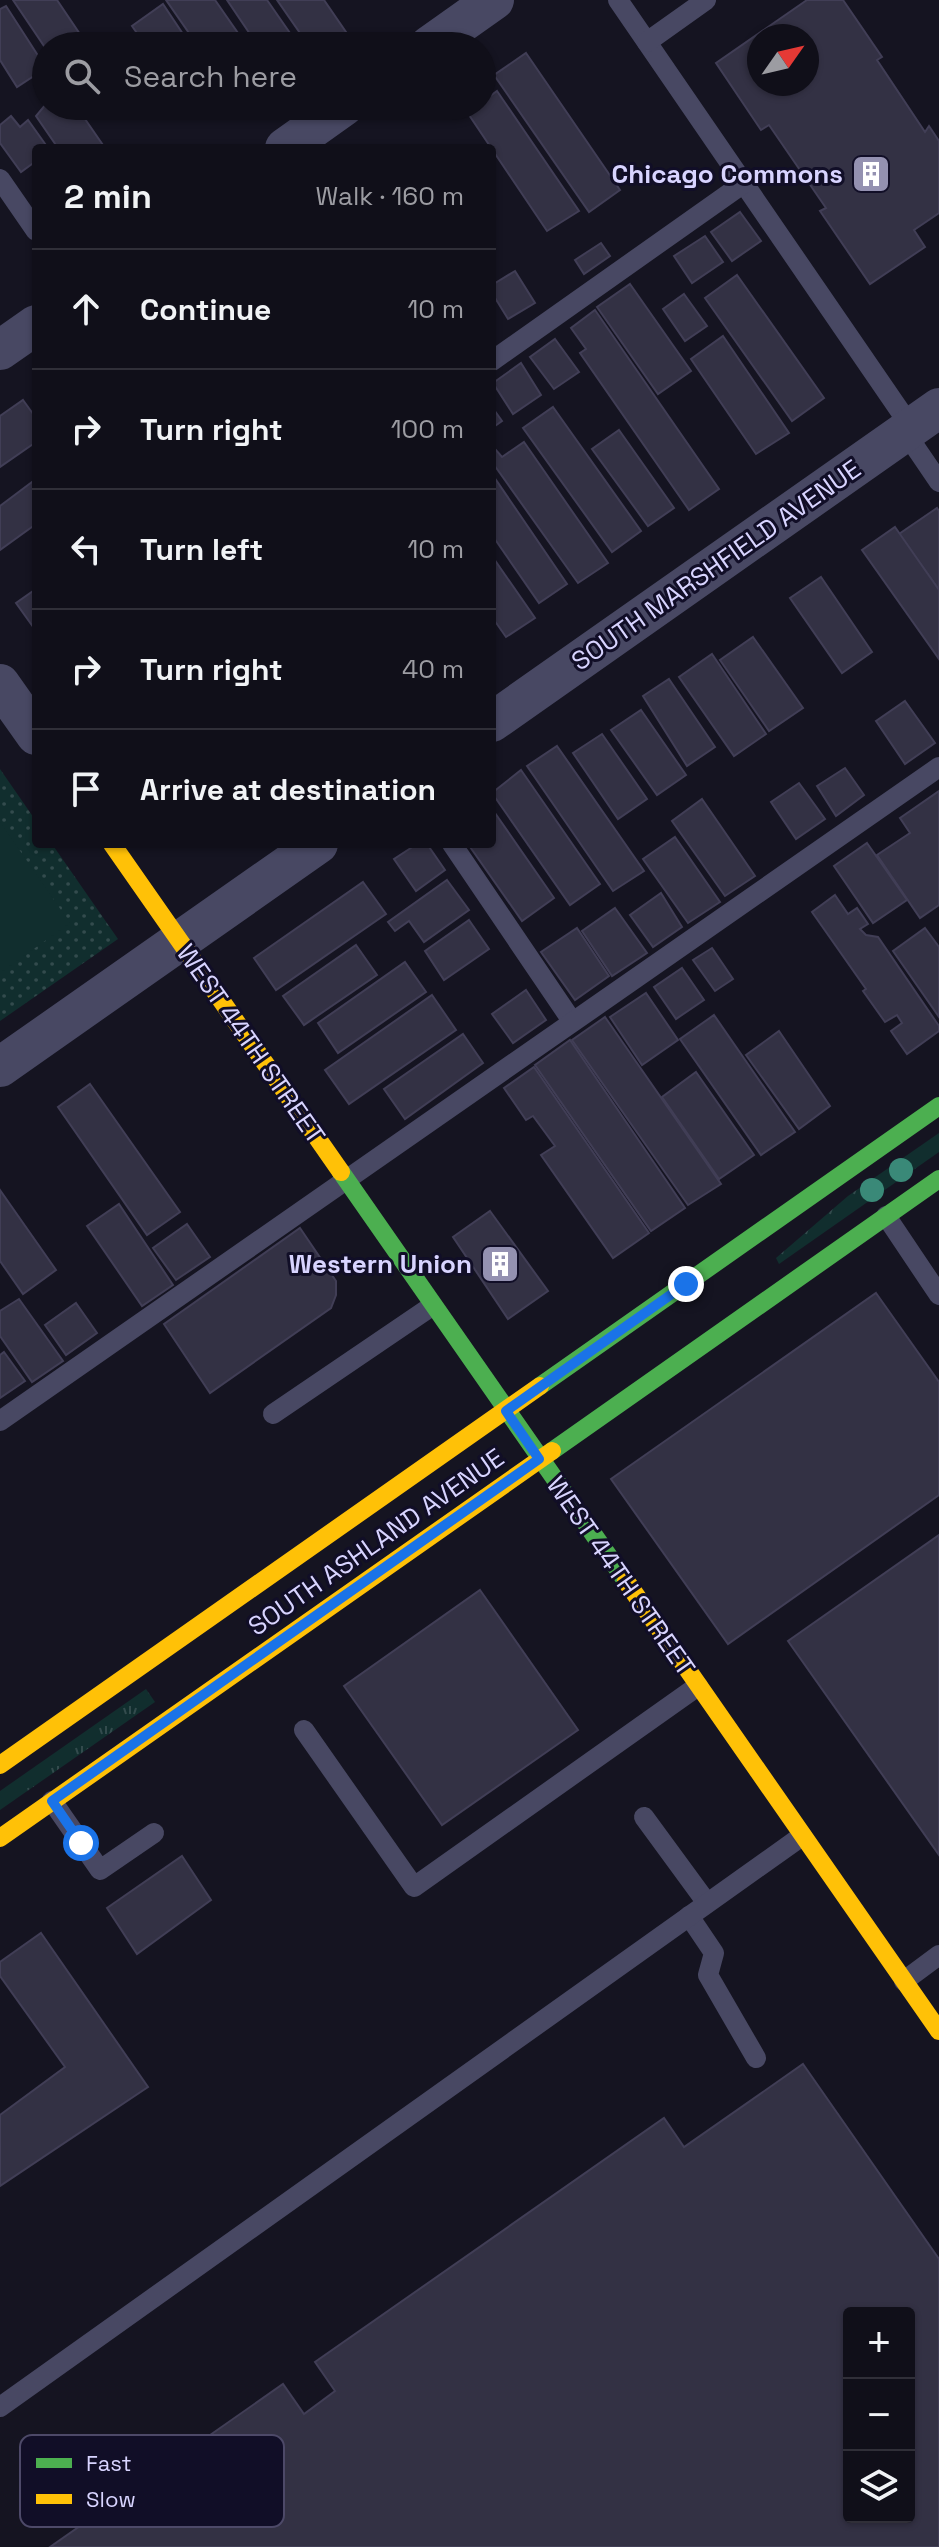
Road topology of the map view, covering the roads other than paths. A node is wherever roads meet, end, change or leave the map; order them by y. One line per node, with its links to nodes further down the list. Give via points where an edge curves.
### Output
1 (494, 0): 4 (street)
2 (618, 0): 5 (lane)
3 (706, 0): 5 (lane)
4 (449, 32)
5 (647, 42): 9 (lane)
6 (324, 120): 7 (street)
7 (291, 144)
8 (0, 179): 10 (lane)
9 (744, 183): 13 (lane); 14 (lane)
10 (32, 225)
11 (32, 328): 12 (street)
12 (0, 350)
13 (496, 358)
14 (918, 422): 15 (lane); 17 (street, SOUTH MARSHFIELD AVENUE)
15 (939, 482)
16 (0, 684): 18 (street)
17 (496, 719)
18 (32, 729)
19 (939, 767): 24 (lane)
20 (115, 848): 23 (main road, WEST 44TH STREET)
21 (312, 848): 23 (street)
22 (455, 848): 24 (lane)
23 (179, 941): 25 (street); 28 (main road, WEST 44TH STREET)
24 (572, 1021): 28 (lane)
25 (0, 1067)
26 (939, 1106): 32 (main road, SOUTH ASHLAND AVENUE)
27 (939, 1179): 29 (main road, SOUTH ASHLAND AVENUE)
28 (345, 1180): 31 (main road, WEST 44TH STREET); 34 (lane)
29 (886, 1216): 30 (lane); 35 (main road, SOUTH ASHLAND AVENUE)
30 (939, 1295)
31 (432, 1306): 32 (main road, WEST 44TH STREET); 33 (lane)
32 (506, 1411): 35 (main road, WEST 44TH STREET); 38 (main road, SOUTH ASHLAND AVENUE)
33 (273, 1414)
34 (0, 1421)
35 (539, 1459): 36 (main road, WEST 44TH STREET); 39 (main road, SOUTH ASHLAND AVENUE)
36 (698, 1686): 37 (lane, via 414,1887); 42 (main road, WEST 44TH STREET)
37 (304, 1730)
38 (0, 1765)
39 (52, 1801): 41 (lane, via 100,1870); 43 (main road, SOUTH ASHLAND AVENUE)
40 (644, 1817): 44 (lane)
41 (154, 1833)
42 (802, 1836): 44 (lane); 47 (main road, WEST 44TH STREET)
43 (0, 1838)
44 (707, 1903): 45 (lane)
45 (689, 1916): 49 (lane, via 714,1953 708,1975); 50 (lane)
46 (939, 1955): 47 (lane)
47 (904, 1981): 48 (main road, WEST 44TH STREET)
48 (939, 2031)
49 (756, 2058)
50 (0, 2407)

